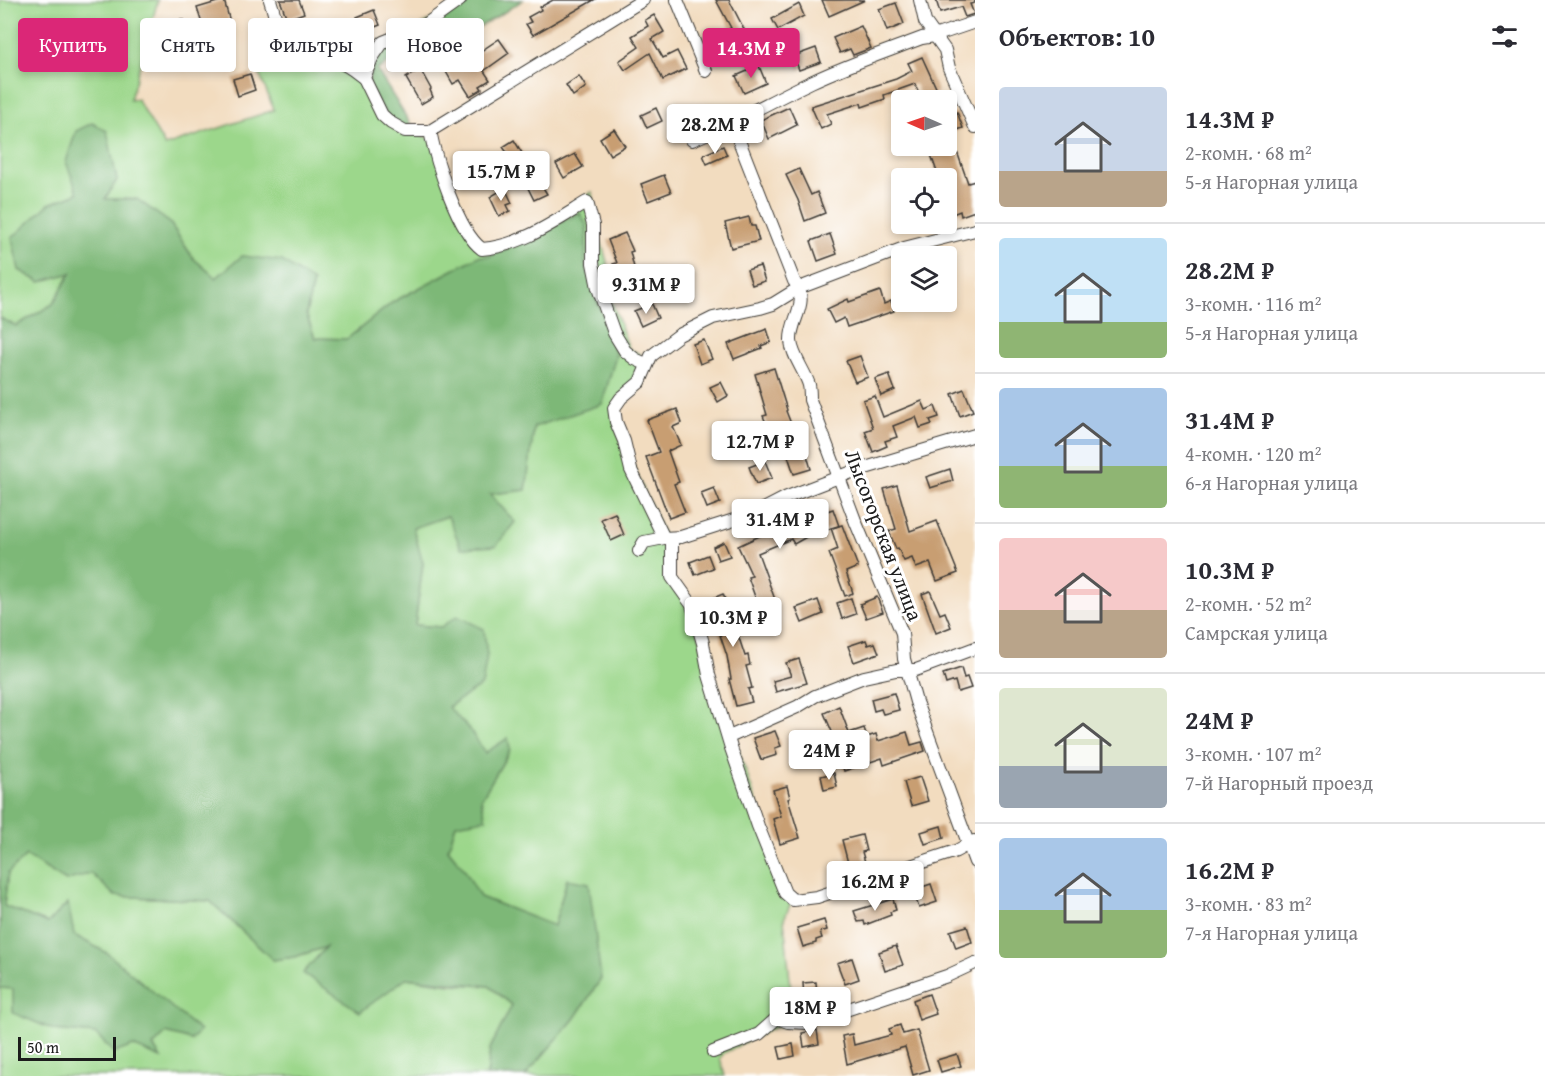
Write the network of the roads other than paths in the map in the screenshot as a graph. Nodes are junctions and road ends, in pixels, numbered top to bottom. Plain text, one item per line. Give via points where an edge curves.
1 (270, 0) edge
2 (460, 0) edge
3 (643, 0) edge
4 (677, 0) edge
5 (920, 0) edge
6 (975, 22) edge
7 (934, 36) junction
8 (706, 71) dead end
9 (364, 78) junction
10 (732, 123) junction
11 (975, 127) edge
12 (430, 131) junction
13 (692, 140) dead end
14 (975, 230) edge
15 (798, 288) junction
16 (646, 363) junction
17 (975, 435) edge
18 (839, 477) junction
19 (668, 538) junction
20 (639, 551) dead end
21 (975, 648) edge
22 (906, 670) junction
23 (729, 737) junction
24 (972, 842) edge
25 (975, 862) edge
26 (975, 963) edge
27 (713, 1052) dead end

1 - 9 street via 282,36 298,56 341,63
2 - 9 street via 425,25 383,42
3 - 12 street
4 - 8 street
5 - 7 street via 925,22
6 - 7 street
7 - 10 street via 815,80
7 - 11 street via 945,50
9 - 12 street via 382,115 391,123 405,131
10 - 13 street
10 - 15 street, Лысогорская улица
12 - 16 street via 459,219 473,243 482,249 498,248 528,237 586,202 593,225 598,288 614,333 625,351
14 - 15 street via 904,248
15 - 16 street via 773,304 694,326
15 - 18 street, Лысогорская улица via 801,302 791,340
16 - 19 street via 640,382 614,408 632,471
17 - 18 street
18 - 19 street via 756,513
18 - 22 street, Лысогорская улица via 902,633
19 - 20 street via 644,542
19 - 23 street via 672,577 692,604
21 - 22 street via 916,670
22 - 23 street via 864,676
22 - 24 street, Лысогорская улица
23 - 24 street via 758,826 785,893 793,900 828,894 956,851
24 - 25 street, Лысогорская улица
26 - 27 street via 807,1023 777,1018 759,1034

